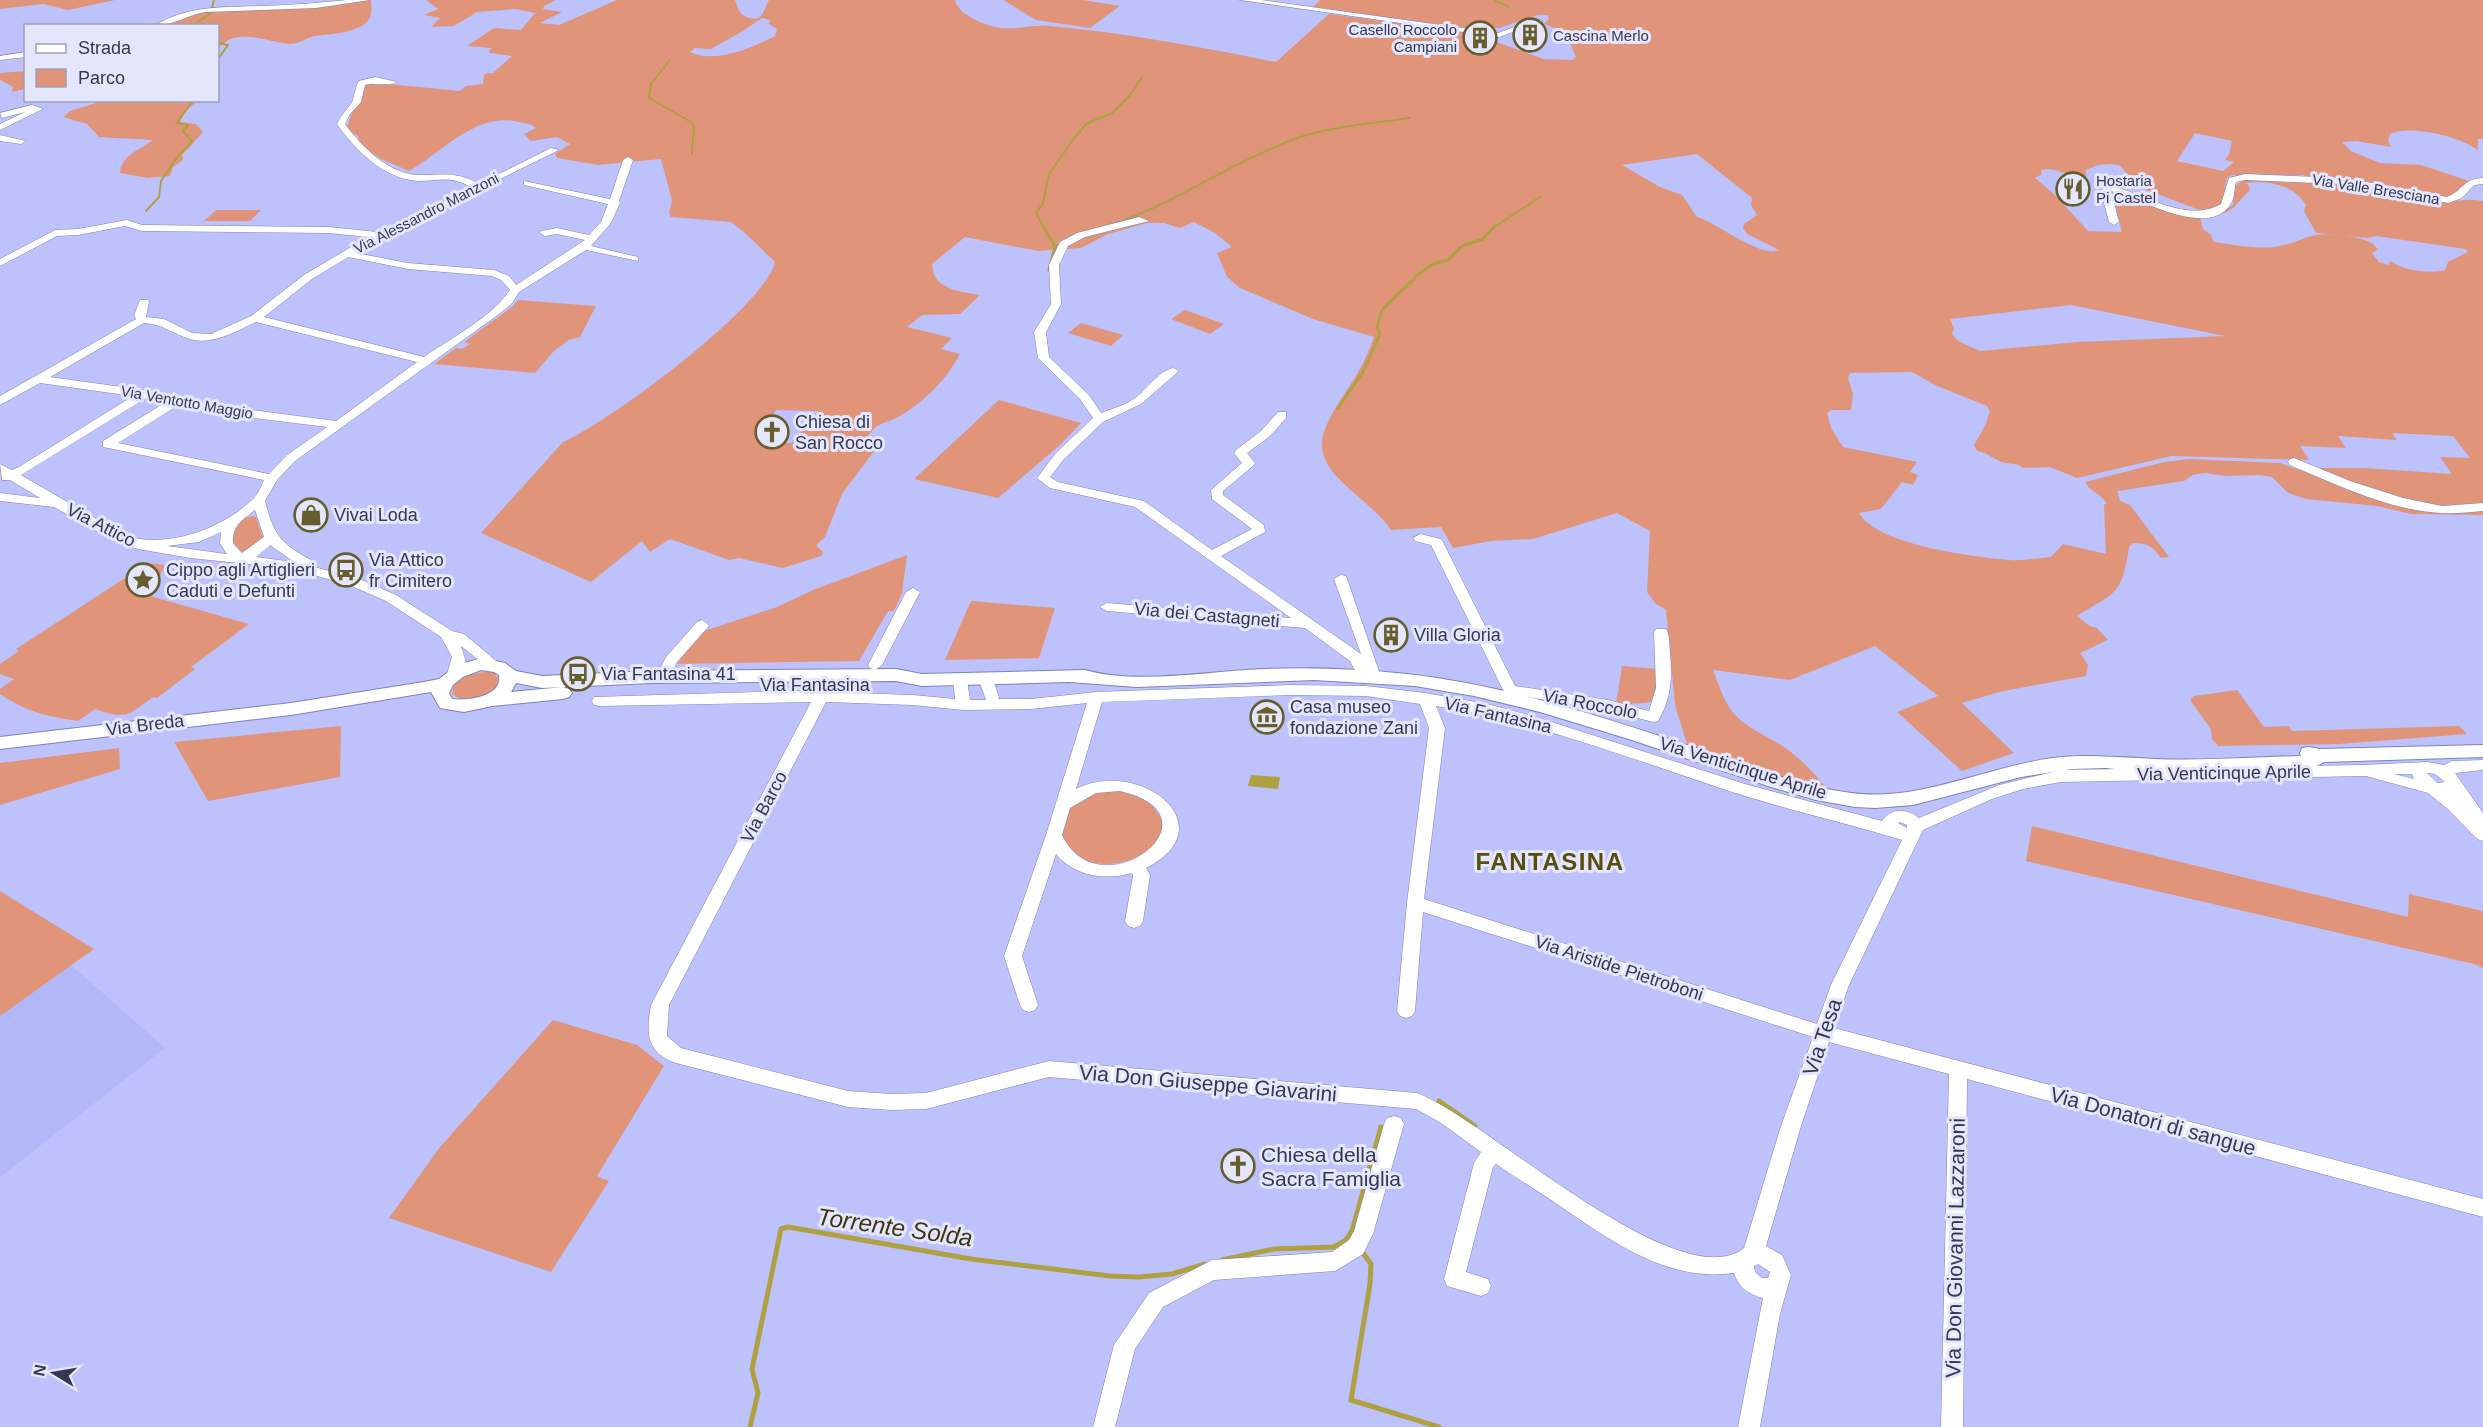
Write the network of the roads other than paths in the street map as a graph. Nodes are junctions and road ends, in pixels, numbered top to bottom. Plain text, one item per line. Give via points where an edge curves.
1 (366, 0) edge
2 (1244, 0) edge
3 (1539, 21) dead end
4 (163, 24) edge
5 (24, 54) edge
6 (0, 58) edge
7 (393, 82) dead end
8 (2, 116) dead end
9 (0, 127) edge
10 (0, 138) edge
11 (21, 141) dead end
12 (554, 150) dead end
13 (628, 160) dead end
14 (2483, 181) edge
15 (527, 183) dead end
16 (478, 188) junction
17 (615, 202) junction
18 (1141, 220) dead end
19 (2114, 222) dead end
20 (545, 233) dead end
21 (378, 235) junction
22 (592, 239) junction
23 (584, 247) junction
24 (348, 254) junction
25 (634, 260) dead end
26 (0, 263) edge
27 (515, 290) junction
28 (144, 302) dead end
29 (255, 318) junction
30 (142, 320) junction
31 (426, 361) junction
32 (1173, 371) dead end
33 (39, 379) junction
34 (144, 394) junction
35 (0, 401) edge
36 (175, 402) junction
37 (1282, 415) dead end
38 (1099, 419) junction
39 (335, 424) junction
40 (2294, 462) dead end
41 (4, 474) edge
42 (272, 478) junction
43 (31, 487) junction
44 (5, 497) edge
45 (259, 501) junction
46 (58, 504) junction
47 (2483, 507) edge
48 (230, 524) junction
49 (1420, 538) dead end
50 (270, 539) junction
51 (138, 545) junction
52 (1210, 556) junction
53 (241, 558) junction
54 (321, 571) junction
55 (1341, 579) dead end
56 (913, 592) dead end
57 (1107, 607) dead end
58 (1306, 624) junction
59 (702, 625) dead end
60 (1661, 632) dead end
61 (447, 634) junction
62 (874, 664) dead end
63 (494, 665) junction
64 (668, 667) dead end
65 (509, 675) junction
66 (1369, 676) junction
67 (449, 679) junction
68 (922, 680) junction
69 (960, 681) junction
70 (989, 688) junction
71 (1513, 694) junction
72 (821, 697) junction
73 (1096, 697) junction
74 (1425, 698) junction
75 (493, 700) junction
76 (599, 701) dead end
77 (1457, 703) junction
78 (447, 704) junction
79 (1031, 704) junction
80 (963, 705) junction
81 (291, 709) junction
82 (1437, 728) junction
83 (0, 743) edge
84 (2483, 751) edge
85 (2424, 763) junction
86 (2483, 765) edge
87 (2362, 771) junction
88 (2447, 776) junction
89 (2431, 786) junction
90 (1064, 804) junction
91 (2483, 825) edge
92 (1903, 826) junction
93 (1054, 835) junction
94 (2483, 835) edge
95 (1136, 867) junction
96 (1415, 903) junction
97 (1134, 921) dead end
98 (1029, 1005) dead end
99 (1406, 1011) dead end
100 (1823, 1033) junction
101 (661, 1046) joint
102 (1958, 1069) junction
103 (1394, 1124) dead end
104 (1494, 1151) junction
105 (2483, 1208) edge
106 (1756, 1258) junction
107 (1721, 1267) junction
108 (1761, 1285) junction
109 (1481, 1286) dead end
110 (1104, 1427) edge
111 (1749, 1427) edge
112 (1952, 1427) edge

1 - 4 street via 205,10
2 - 3 street via 1494,34 1505,34
5 - 6 street
7 - 16 street via 362,83 357,102 341,123 345,129 393,171 410,177 463,178
8 - 9 street via 39,109
10 - 11 street
12 - 16 street, Via Alessandro Manzoni
13 - 17 street
14 - 19 street, Via Valle Bresciana via 2472,181 2459,196 2448,200 2344,181 2245,177 2232,180 2224,206 2203,215 2186,214 2108,188
15 - 17 street
16 - 21 street, Via Alessandro Manzoni
17 - 22 street via 606,224
18 - 38 street via 1081,235 1064,244 1054,265 1055,306 1040,332 1044,358 1085,397
20 - 22 street via 557,231
21 - 24 street, Via Alessandro Manzoni
21 - 26 street via 329,230 142,228 128,223 55,233
22 - 23 street
23 - 25 street
23 - 27 street
24 - 27 street via 408,266 494,273 505,278
24 - 29 street, Via Alessandro Manzoni via 308,277
27 - 31 street via 495,312
28 - 30 street via 139,315
29 - 30 street, Via Alessandro Manzoni via 213,337 190,336 160,321
29 - 31 street
30 - 33 street
31 - 39 street
32 - 38 street, Via dei Castagneti via 1137,402
33 - 34 street, Via Ventotto Maggio
33 - 35 street
34 - 36 street, Via Ventotto Maggio
34 - 41 street via 23,470
36 - 39 street, Via Ventotto Maggio
36 - 42 street via 107,444
37 - 52 street via 1240,453 1249,463 1217,490 1217,496 1259,528 1258,532
38 - 52 street, Via dei Castagneti via 1042,478 1054,485 1139,504
39 - 42 street
40 - 47 street via 2394,500 2438,509
41 - 43 street, Via Attico
42 - 45 street
43 - 44 street
43 - 46 street, Via Attico
44 - 46 street
45 - 48 street
45 - 50 street
46 - 51 street, Via Attico
48 - 51 street via 194,539
48 - 53 street via 225,539 230,550
49 - 71 street, Via Fantasina via 1436,542
50 - 53 street
50 - 54 street
51 - 53 street, Via Attico
52 - 58 street, Via dei Castagneti
53 - 54 street, Via Attico
54 - 61 street, Via Attico via 391,598
55 - 66 street via 1370,660
56 - 62 street
57 - 58 street, Via dei Castagneti
58 - 66 street, Via dei Castagneti via 1356,658
59 - 64 street
60 - 71 street, Via Roccolo via 1664,693 1653,717 1608,705
61 - 63 street, Via Attico via 459,638
61 - 67 street via 460,655 460,664
63 - 65 street
63 - 67 street, Via Breda via 468,667
65 - 68 street, Via Fantasina via 542,682 885,675
65 - 75 street via 503,692
66 - 70 street, Via Fantasina via 1108,682 1075,678
66 - 71 street, Via Fantasina
67 - 78 street via 440,693
67 - 81 street, Via Breda via 410,692 329,700
68 - 69 street, Via Fantasina
68 - 75 street, Via Fantasina via 894,685 584,691
69 - 70 street, Via Fantasina
69 - 80 street
70 - 79 street, Via Fantasina via 1006,698
70 - 80 street, Via Fantasina
71 - 85 street, Via Venticinque Aprile via 1786,785 1856,800 1916,798 2036,767 2117,761 2140,765 2311,762 2320,756 2407,754
72 - 76 street
72 - 80 street
72 - 101 street, Via Barco via 660,1005 655,1032
73 - 74 street, Via Fantasina via 1290,690 1366,691
73 - 79 street, Via Fantasina
73 - 90 street
74 - 77 street, Via Fantasina
74 - 82 street
75 - 78 street, Via Breda via 459,708
77 - 82 street
77 - 92 street, Via Fantasina via 1536,722 1843,818
78 - 81 street, Via Breda via 424,700 325,710
79 - 80 street, Via Fantasina
81 - 83 street, Via Breda
82 - 96 street
84 - 85 street, Via Venticinque Aprile
85 - 87 street, Via Venticinque Aprile
85 - 88 street
85 - 89 street via 2419,775
86 - 88 street via 2452,766
87 - 89 street, Via Venticinque Aprile
87 - 92 street, Via Venticinque Aprile via 2061,776 2025,781
88 - 89 street, Via Venticinque Aprile via 2447,789
88 - 91 street
89 - 94 street
90 - 93 street
90 - 95 street via 1100,786 1141,789 1157,798 1168,811 1171,827 1166,843
92 - 100 street, Via Tesa via 1899,861 1840,985
93 - 95 street via 1060,850 1092,870
93 - 98 street via 1013,956
95 - 97 street via 1142,875
96 - 99 street
96 - 100 street, Via Aristide Pietroboni
100 - 102 street, Via Donatori di sangue
100 - 106 street, Via Tesa via 1785,1146
101 - 104 street, Via Don Giuseppe Giavarini via 676,1055 848,1099 926,1101 1049,1069 1417,1101
102 - 105 street, Via Donatori di sangue
102 - 112 street, Via Don Giovanni Lazzaroni
103 - 110 street via 1356,1247 1335,1261 1212,1270 1156,1300 1125,1345
104 - 107 street, Via Don Giuseppe Giavarini via 1608,1226 1662,1254 1686,1263
104 - 109 street via 1484,1162 1454,1279
106 - 107 street, Via Don Giuseppe Giavarini
106 - 108 street via 1743,1272
106 - 108 street via 1780,1272
107 - 108 street, Via Don Giuseppe Giavarini
108 - 111 street via 1769,1314

